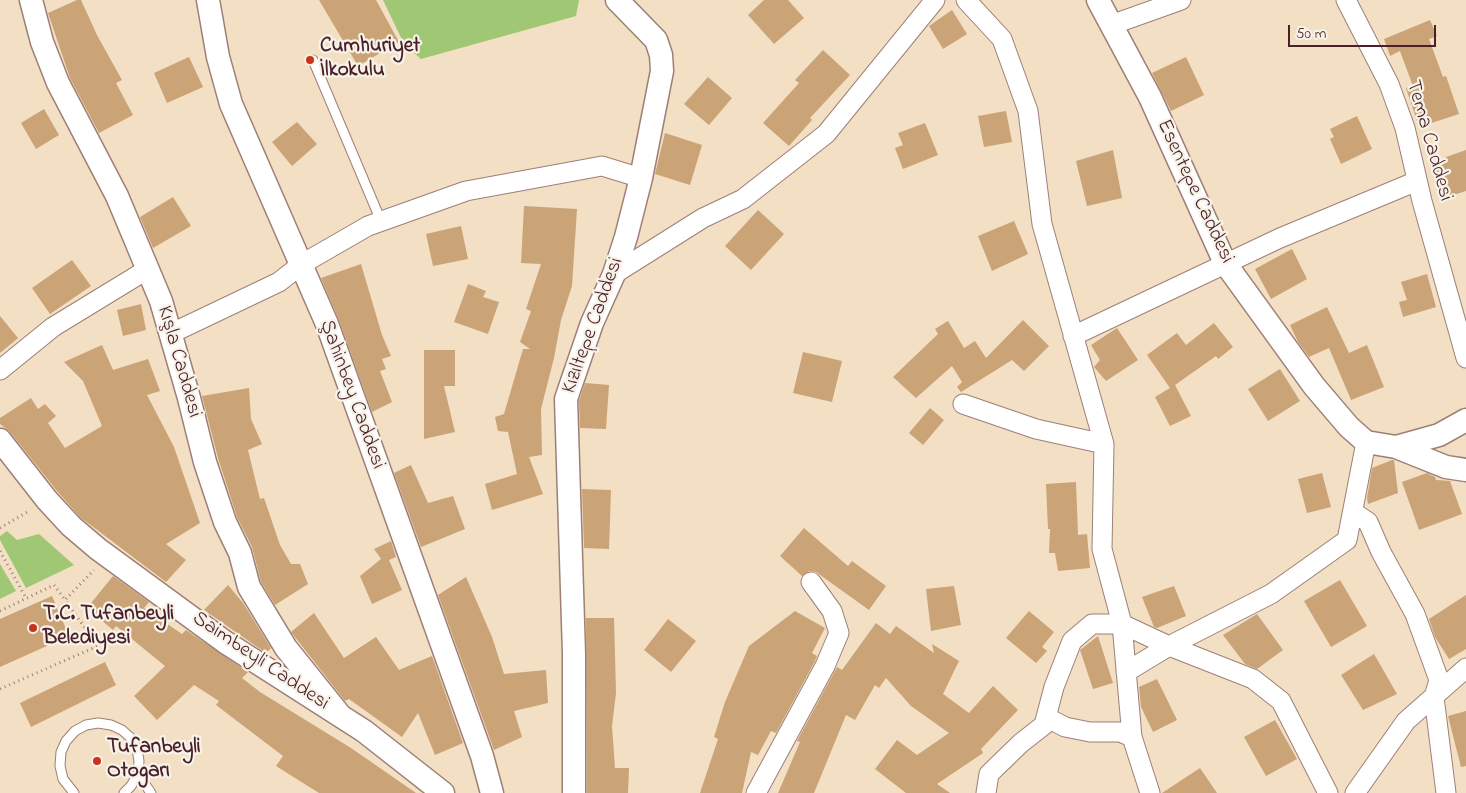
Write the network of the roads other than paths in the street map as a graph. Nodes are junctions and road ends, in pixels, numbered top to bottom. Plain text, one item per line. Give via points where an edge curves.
1 (31, 0) edge
2 (208, 0) edge
3 (617, 0) edge
4 (935, 0) edge
5 (966, 0) edge
6 (1098, 0) edge
7 (1181, 0) edge
8 (1346, 0) edge
9 (1111, 25) junction
10 (313, 60) dead end
11 (641, 178) junction
12 (1418, 181) junction
13 (381, 221) junction
14 (302, 264) junction
15 (1225, 264) junction
16 (148, 269) junction
17 (614, 274) junction
18 (172, 333) junction
19 (1074, 336) junction
20 (1466, 358) edge
21 (0, 370) edge
22 (963, 404) dead end
23 (1466, 420) edge
24 (1366, 442) junction
25 (1, 444) edge
26 (1104, 444) junction
27 (1396, 447) junction
28 (1466, 470) edge
29 (1353, 512) junction
30 (811, 582) dead end
31 (1122, 624) junction
32 (1169, 646) junction
33 (1466, 668) edge
34 (1126, 672) junction
35 (1434, 697) junction
36 (339, 714) junction
37 (1046, 717) junction
38 (1132, 737) junction
39 (138, 774) junction
40 (74, 793) edge
41 (124, 793) edge
42 (151, 793) edge
43 (443, 793) edge
44 (492, 793) edge
45 (574, 793) edge
46 (756, 793) edge
47 (986, 793) edge
48 (1150, 793) edge
49 (1328, 793) edge
50 (1355, 793) edge
51 (1446, 793) edge

1 - 16 street, Kışla Caddesi via 42,42 58,82 97,154
2 - 14 street, Şahinbey Caddesi via 218,58 231,104
3 - 11 street, Kızıltepe Caddesi via 656,40 661,55 662,71
4 - 17 street via 826,134 743,199 703,218
5 - 19 street via 1002,39 1028,111 1042,224
6 - 9 street, Esentepe Caddesi
7 - 9 street
8 - 12 street, Tema Caddesi via 1389,84 1405,128
9 - 15 street, Esentepe Caddesi via 1150,97
10 - 13 lane
11 - 13 street via 602,166 466,191
11 - 17 street, Kızıltepe Caddesi
12 - 15 street via 1320,220
12 - 20 street, Tema Caddesi
13 - 14 street
14 - 18 street via 278,282
14 - 44 street, Şahinbey Caddesi via 343,367 482,756
15 - 19 street
15 - 24 street, Esentepe Caddesi via 1332,408
16 - 18 street, Kışla Caddesi
16 - 21 street via 53,327
17 - 45 street, Kızıltepe Caddesi via 592,323 566,399 574,654
18 - 36 street, Kışla Caddesi via 205,462 225,522 240,553 249,587 286,648
19 - 26 street
22 - 26 street via 1036,429
23 - 27 street via 1439,435
24 - 27 street
24 - 29 street
25 - 36 street, Saimbeyli Caddesi via 71,526 108,556 226,642
26 - 31 street via 1102,549
27 - 28 street via 1446,467
29 - 32 street via 1348,540 1271,594
29 - 35 street via 1368,522 1415,614 1439,680
30 - 46 street via 832,611 839,633 825,666
31 - 32 street
31 - 34 street
31 - 37 street via 1092,624 1072,641
32 - 34 street
32 - 49 street via 1253,679 1281,701
33 - 35 street
34 - 38 street
35 - 50 street via 1406,721
35 - 51 street
36 - 43 street, Saimbeyli Caddesi
37 - 38 street via 1065,727 1090,732 1120,732
37 - 47 street via 1044,724 989,774
38 - 48 street
39 - 40 lane via 137,749 131,738 111,724 86,725 66,740 61,752 63,779
39 - 41 lane
39 - 42 lane

